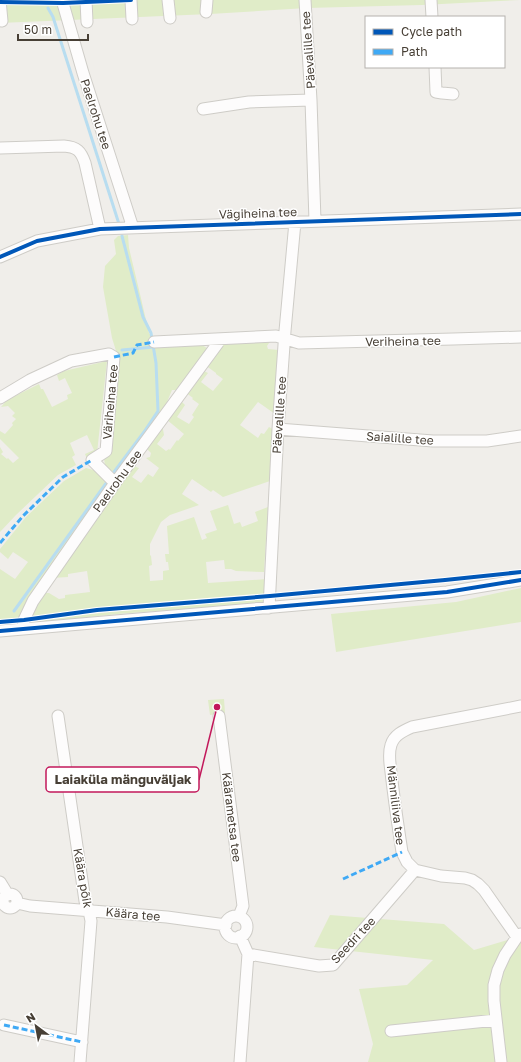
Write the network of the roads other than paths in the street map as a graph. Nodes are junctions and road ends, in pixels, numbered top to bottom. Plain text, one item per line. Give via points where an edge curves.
1 (0, 0) edge
2 (62, 0) edge
3 (86, 0) edge
4 (131, 0) edge
5 (168, 0) edge
6 (207, 0) edge
7 (305, 0) edge
8 (431, 0) edge
9 (206, 12) dead end
10 (432, 16) edge
11 (170, 18) dead end
12 (132, 19) dead end
13 (2, 21) dead end
14 (87, 22) dead end
15 (435, 68) edge
16 (453, 94) dead end
17 (311, 100) junction
18 (203, 109) dead end
19 (0, 148) edge
20 (521, 214) edge
21 (315, 221) junction
22 (295, 222) junction
23 (133, 228) junction
24 (100, 229) junction
25 (0, 257) edge
26 (521, 337) edge
27 (221, 339) junction
28 (285, 339) junction
29 (154, 342) dead end
30 (0, 398) edge
31 (278, 429) junction
32 (521, 436) edge
33 (115, 483) junction
34 (521, 580) edge
35 (269, 608) junction
36 (23, 629) junction
37 (1, 634) edge
38 (521, 706) edge
39 (58, 716) dead end
40 (219, 716) dead end
41 (415, 870) junction
42 (0, 882) edge
43 (4, 902) edge
44 (89, 911) junction
45 (239, 916) junction
46 (226, 925) junction
47 (519, 935) edge
48 (240, 936) junction
49 (248, 954) junction
50 (496, 1020) junction
51 (4, 1025) dead end
52 (391, 1032) dead end
53 (82, 1042) junction
54 (80, 1062) edge
55 (240, 1062) edge
56 (501, 1062) edge

1 - 13 street
2 - 23 street, Paelrohu tee
3 - 14 street
4 - 12 street
5 - 11 street
6 - 9 street
7 - 17 street, Päevalille tee
8 - 10 street
15 - 16 street via 436,92
17 - 18 street, Päevalille tee via 249,102
17 - 21 street, Päevalille tee
19 - 24 street via 64,146 78,150 83,157
20 - 21 street, Vägiheina tee
21 - 22 street, Vägiheina tee
22 - 23 street, Vägiheina tee
22 - 28 street, Päevalille tee
23 - 24 street, Vägiheina tee
24 - 25 street, Vägiheina tee via 37,241
26 - 28 street, Veriheina tee via 299,343
27 - 28 street via 276,336
27 - 29 street
27 - 33 street, Paelrohu tee
28 - 31 street, Päevalille tee
30 - 33 street, Väriheina tee via 30,380 71,361 109,354 114,356 106,451 92,460
31 - 32 street, Saialille tee via 434,441 487,441
31 - 35 street, Päevalille tee
33 - 36 street, Paelrohu tee via 33,601 24,620
34 - 35 street via 447,592
35 - 36 street
36 - 37 street
38 - 41 street, Männiliiva tee via 412,728 395,737 389,753 402,852
39 - 44 street, Käära põik via 85,901
40 - 45 street, Käärametsa tee via 243,906
41 - 47 street via 472,880 484,890
41 - 49 street, Seedri tee via 333,965 319,966
42 - 43 street
43 - 44 street, Käära tee via 6,908 15,907 17,903
44 - 46 street, Käära tee via 119,912
44 - 53 street, Käära põik via 91,922
45 - 46 street via 229,918
45 - 48 street via 245,921 247,928
46 - 48 street via 226,931 231,936
47 - 50 street via 510,945 498,970 494,985
48 - 49 street
49 - 55 street
50 - 52 street
50 - 56 street
51 - 53 street
53 - 54 street, Käära põik

